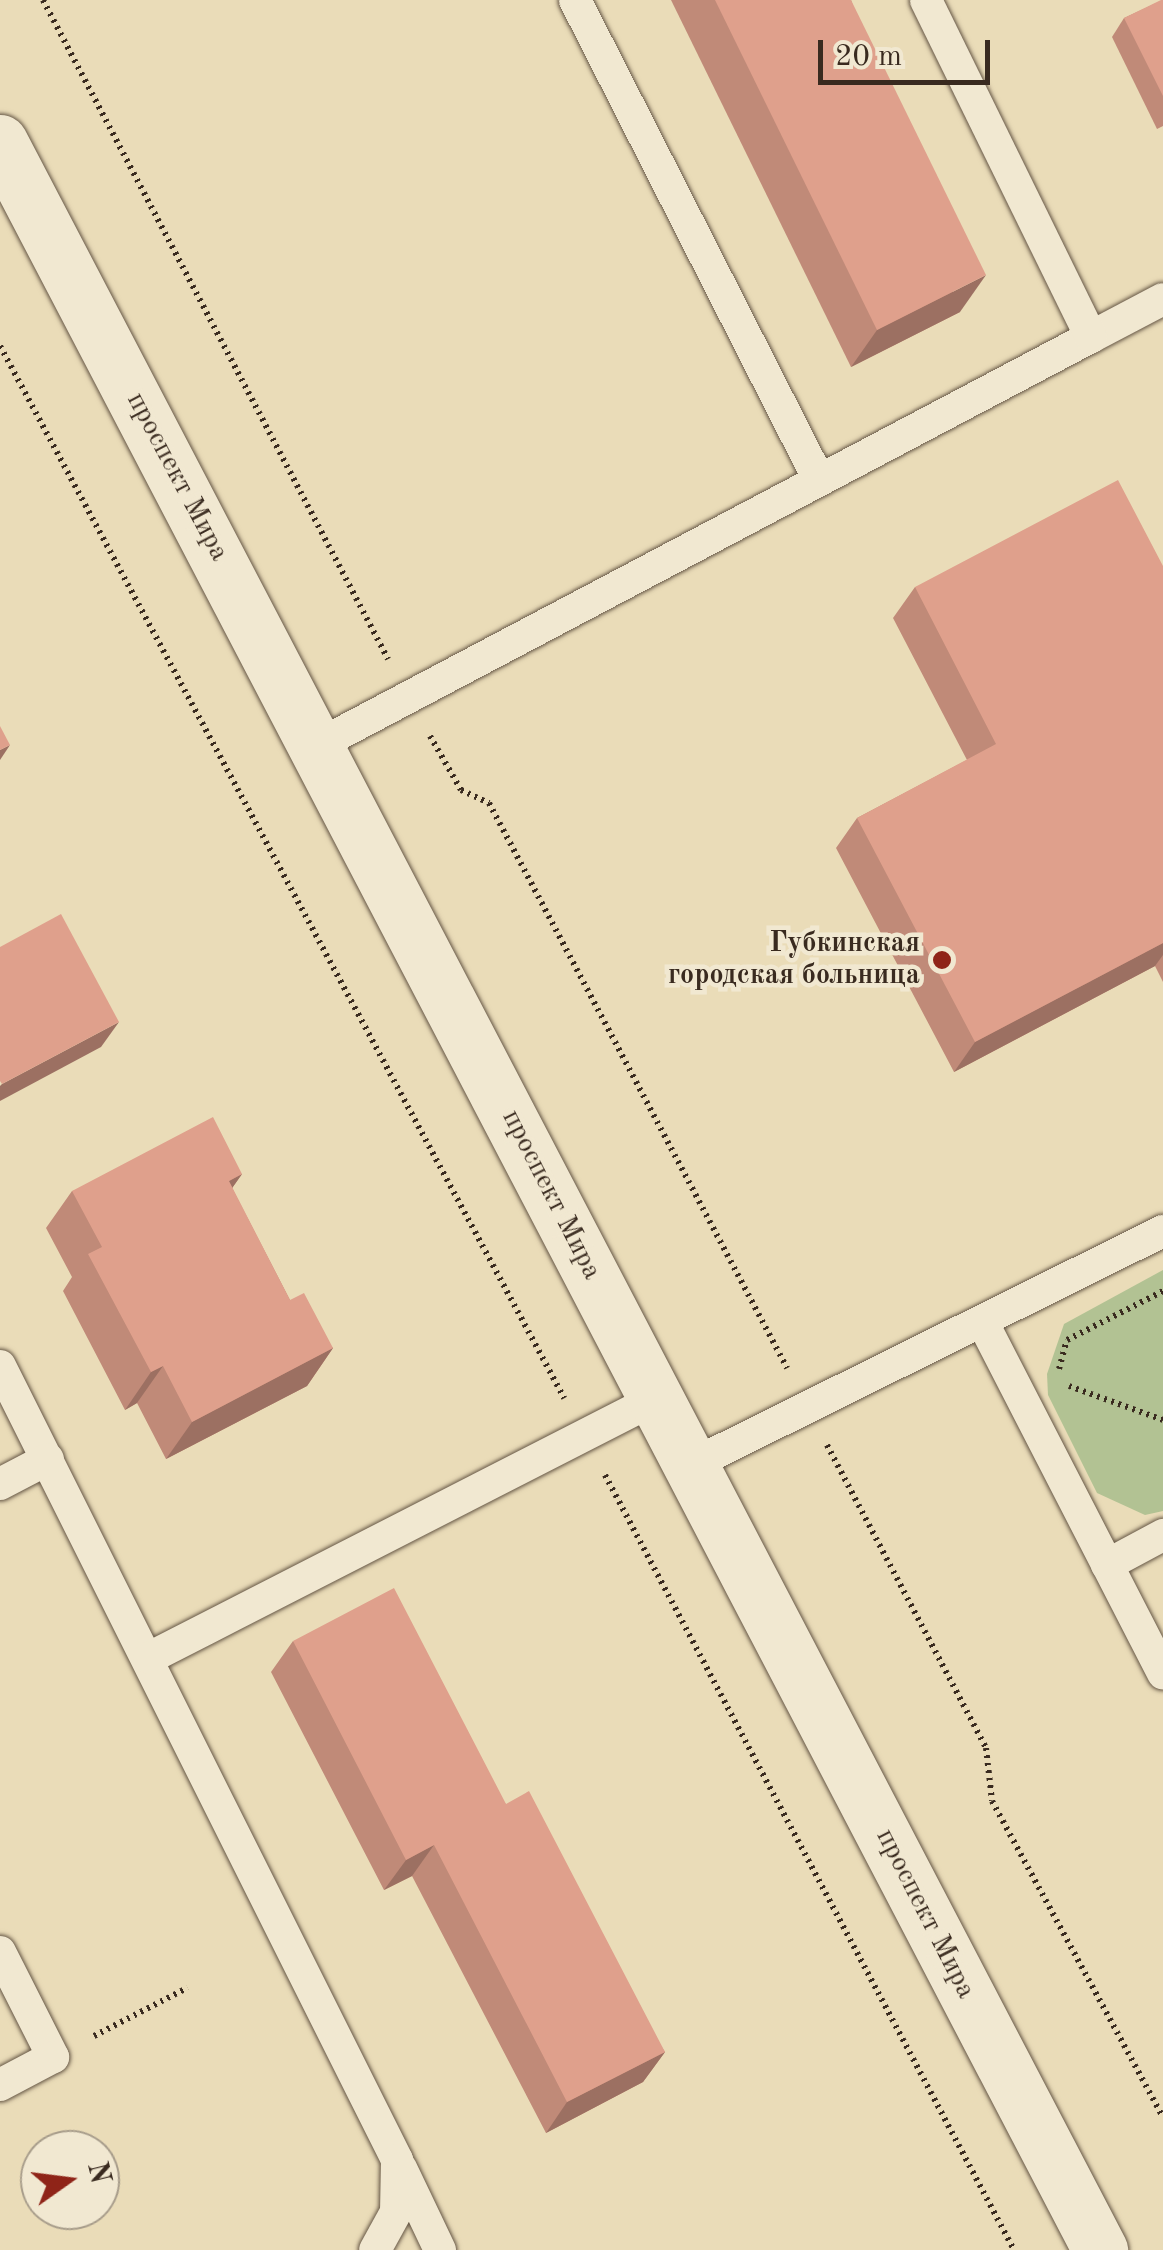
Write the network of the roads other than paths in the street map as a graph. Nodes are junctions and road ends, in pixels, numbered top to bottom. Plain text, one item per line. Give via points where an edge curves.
1 (574, 0) edge
2 (926, 0) edge
3 (0, 142) edge
4 (1163, 300) edge
5 (1091, 337) junction
6 (818, 478) junction
7 (318, 745) junction
8 (1163, 1231) edge
9 (982, 1323) junction
10 (0, 1366) edge
11 (657, 1398) junction
12 (48, 1460) junction
13 (691, 1465) junction
14 (0, 1484) edge
15 (1163, 1535) edge
16 (1108, 1565) junction
17 (149, 1658) junction
18 (1163, 1673) edge
19 (0, 1952) edge
20 (0, 2085) edge
21 (397, 2160) junction
22 (375, 2250) edge
23 (440, 2250) edge
24 (1100, 2250) edge

1 - 6 lane
2 - 5 lane
3 - 7 main road, проспект Мира
4 - 5 lane
5 - 6 lane
6 - 7 lane
7 - 11 main road, проспект Мира
8 - 9 lane
9 - 13 lane
9 - 16 lane
10 - 12 lane
11 - 13 main road, проспект Мира
11 - 17 lane
12 - 14 lane
12 - 17 lane
13 - 24 main road, проспект Мира
15 - 16 lane
16 - 18 lane
17 - 21 lane
19 - 20 lane via 53,2058
21 - 22 lane via 396,2212
21 - 23 lane

